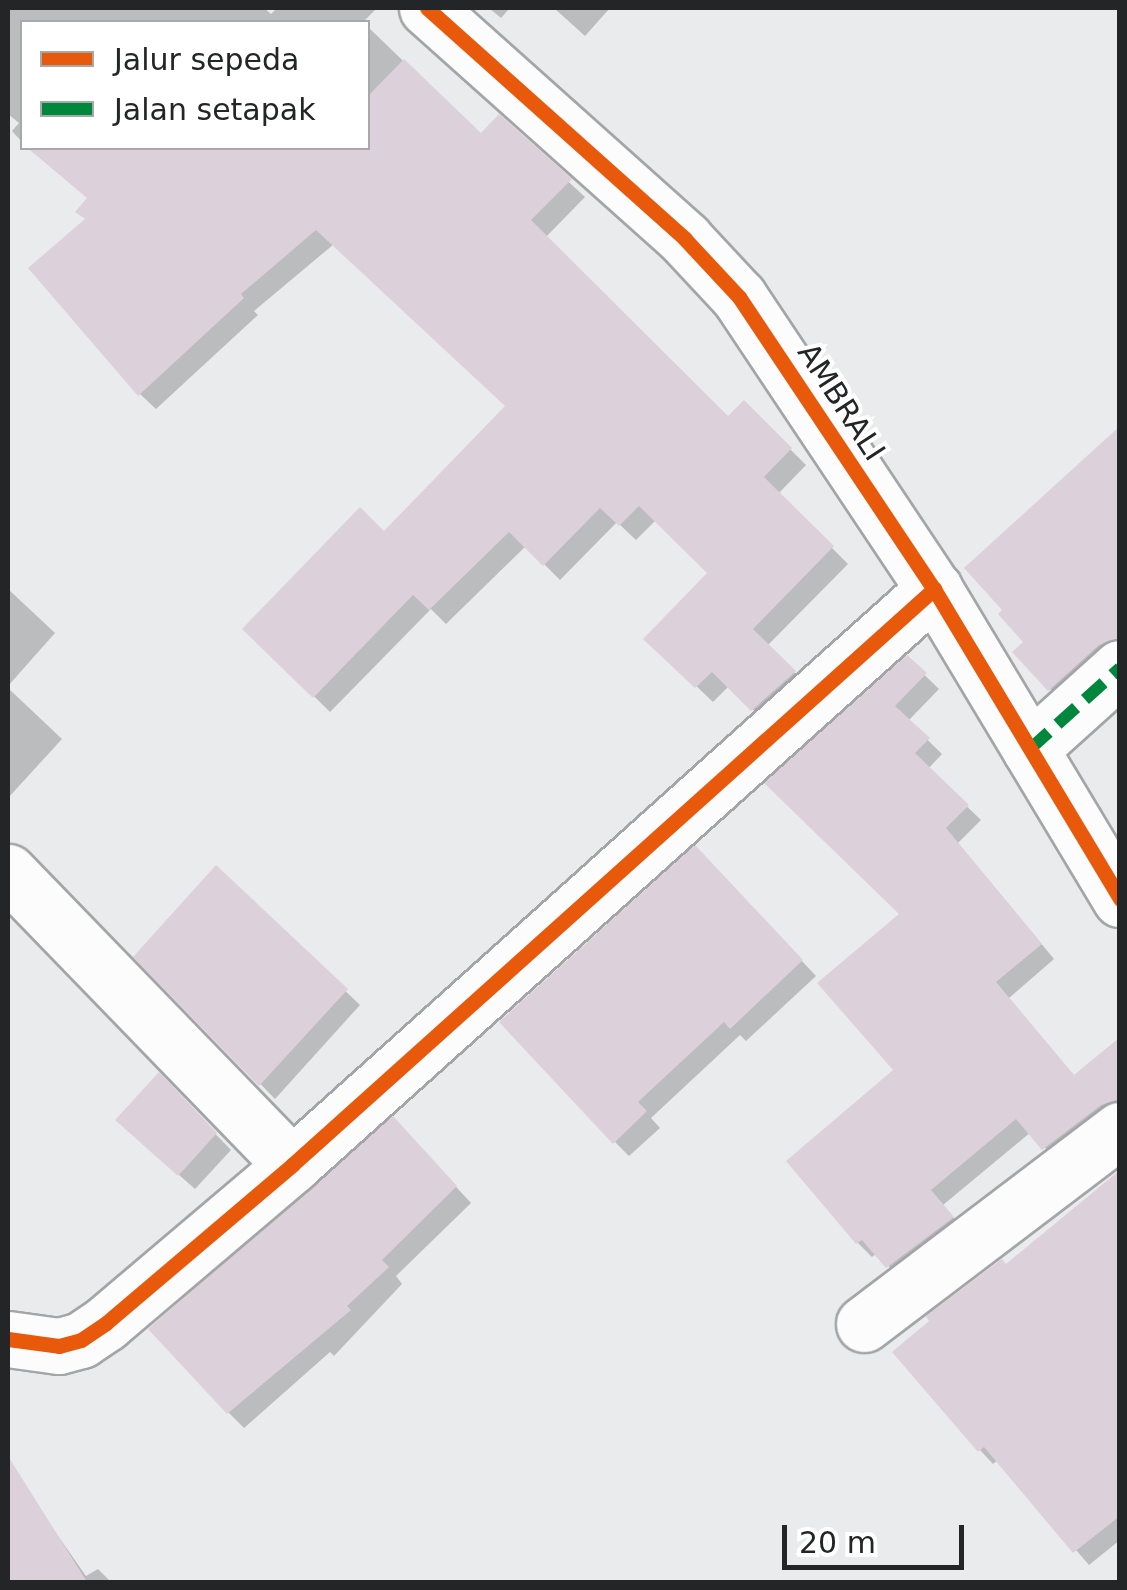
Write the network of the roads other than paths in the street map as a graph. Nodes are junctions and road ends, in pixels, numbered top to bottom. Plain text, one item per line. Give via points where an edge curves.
1 (427, 8) edge
2 (934, 589) junction
3 (1120, 668) edge
4 (1030, 749) junction
5 (8, 872) edge
6 (1120, 899) edge
7 (1120, 1130) edge
8 (292, 1166) junction
9 (864, 1324) dead end
10 (8, 1340) edge

1 - 2 street, AMBRALI via 685,239 739,298
2 - 4 street, AMBRALI
2 - 8 street
3 - 4 street
4 - 6 street, AMBRALI
5 - 8 street
7 - 9 street
8 - 10 street via 81,1340 59,1346

